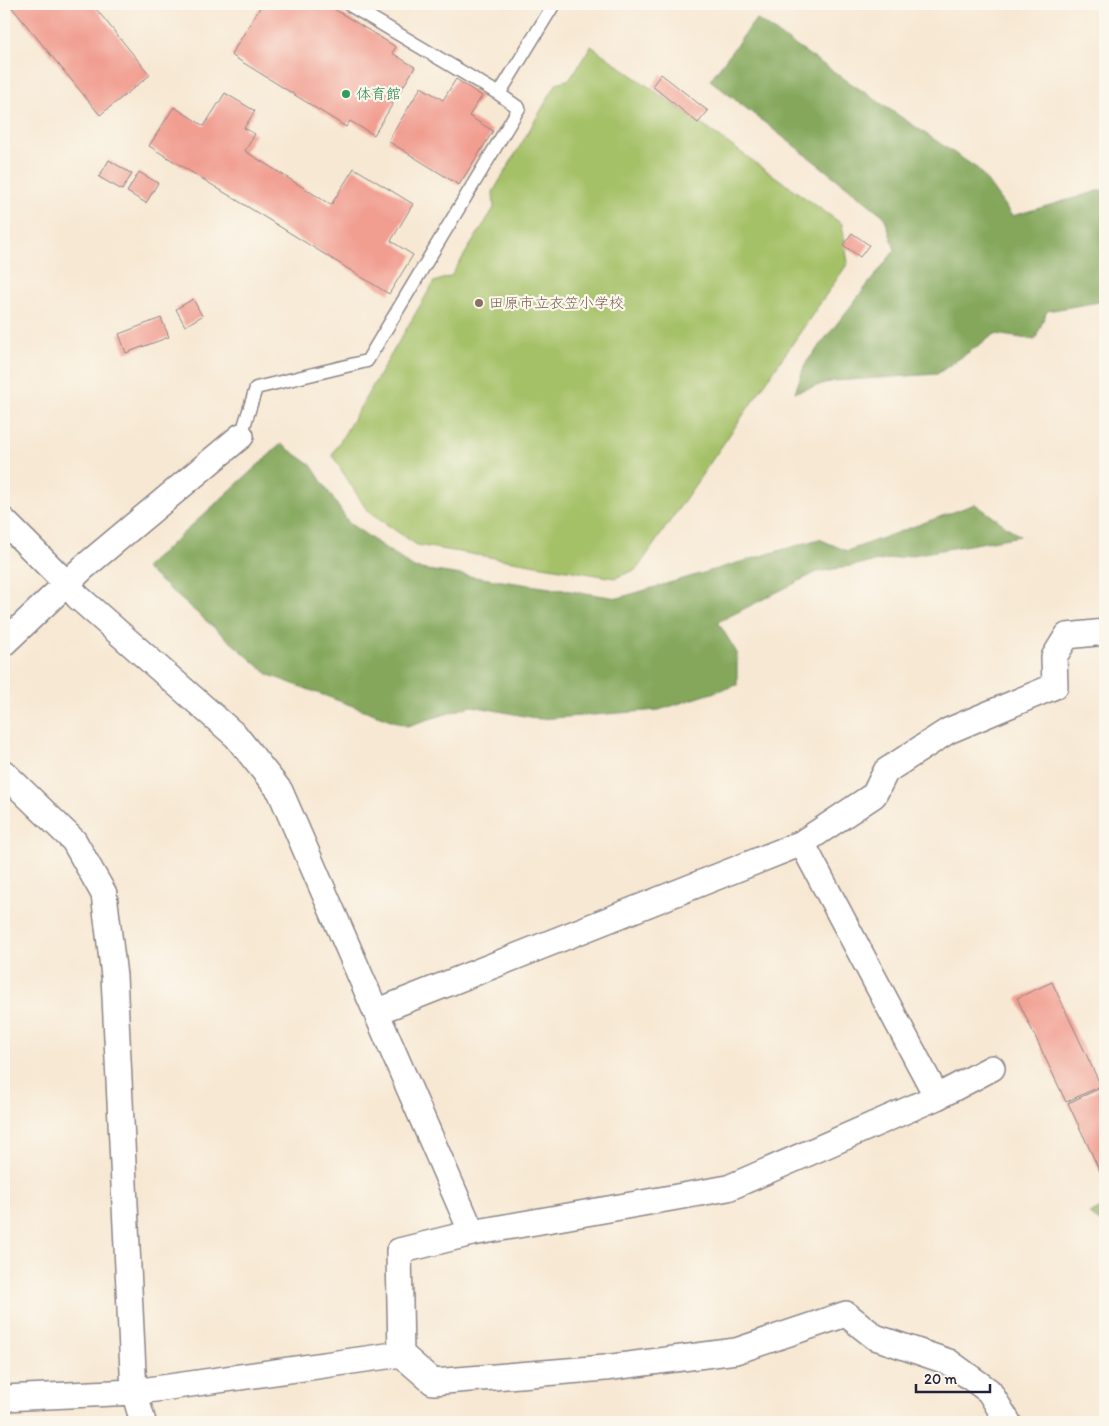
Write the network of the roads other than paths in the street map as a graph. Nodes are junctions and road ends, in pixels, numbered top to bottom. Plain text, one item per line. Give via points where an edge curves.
1 (348, 4) edge
2 (554, 4) edge
3 (499, 94) junction
4 (241, 436) joint
5 (4, 521) edge
6 (67, 584) junction
7 (1105, 632) edge
8 (4, 643) edge
9 (4, 772) edge
10 (802, 843) junction
11 (376, 1012) junction
12 (992, 1068) dead end
13 (937, 1097) junction
14 (472, 1233) junction
15 (400, 1354) junction
16 (134, 1392) junction
17 (4, 1398) edge
18 (143, 1422) edge
19 (1008, 1422) edge

1 - 3 lane
2 - 3 lane
3 - 4 lane via 519,108 367,361 256,388
4 - 6 street
5 - 6 street
6 - 8 street
6 - 11 street via 236,736 280,791
7 - 10 street via 1067,636 1054,657 1055,686 948,731 886,771 874,795
9 - 16 street via 74,841 104,894 114,976
10 - 11 street
10 - 13 street
11 - 14 street
12 - 13 street
13 - 14 street via 728,1188
14 - 15 street via 399,1250
15 - 16 street
15 - 19 street via 433,1382 605,1368 736,1351 846,1314 874,1337 949,1362 989,1391
16 - 17 street
16 - 18 street

